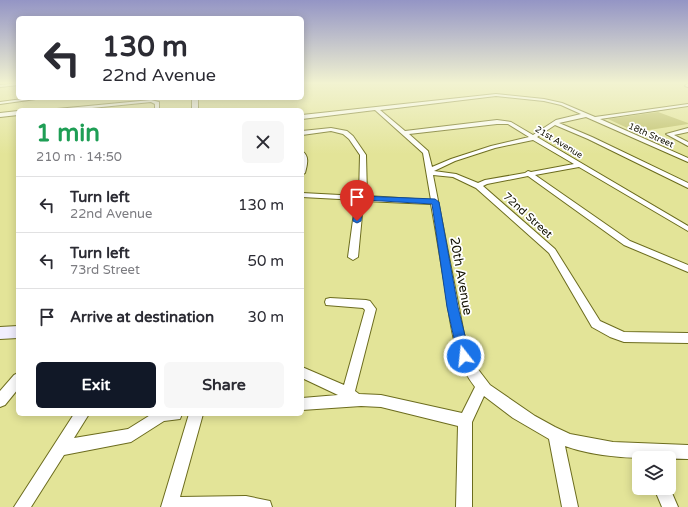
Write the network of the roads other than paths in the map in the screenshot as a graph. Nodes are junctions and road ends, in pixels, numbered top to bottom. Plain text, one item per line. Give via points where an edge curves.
1 (93, 107) edge
2 (398, 107) edge
3 (566, 107) edge
4 (676, 107) edge
5 (79, 108) edge
6 (376, 109) junction
7 (16, 113) edge
8 (7, 114) junction
9 (0, 115) edge
10 (586, 115) junction
11 (304, 117) edge
12 (595, 118) junction
13 (0, 121) edge
14 (555, 123) junction
15 (688, 130) edge
16 (304, 133) edge
17 (406, 133) junction
18 (532, 136) junction
19 (688, 144) edge
20 (688, 160) edge
21 (580, 165) junction
22 (430, 172) junction
23 (528, 173) junction
24 (479, 186) junction
25 (688, 186) edge
26 (304, 195) edge
27 (363, 198) junction
28 (435, 202) junction
29 (688, 229) edge
30 (353, 257) dead end
31 (688, 269) edge
32 (330, 302) dead end
33 (16, 332) edge
34 (0, 333) edge
35 (688, 338) edge
36 (304, 373) edge
37 (16, 381) edge
38 (482, 387) junction
39 (348, 394) junction
40 (361, 400) junction
41 (0, 401) edge
42 (304, 404) edge
43 (81, 416) edge
44 (164, 416) edge
45 (195, 416) edge
46 (465, 421) junction
47 (555, 435) junction
48 (60, 448) junction
49 (632, 452) edge
50 (688, 452) edge
51 (676, 453) edge
52 (665, 495) edge
53 (169, 506) edge
54 (22, 507) edge
55 (264, 507) edge
56 (464, 507) edge
57 (570, 507) edge
58 (670, 507) edge

1 - 5 street
2 - 6 street, 18th Street
3 - 10 street, 18th Street
4 - 12 street
6 - 11 street, 18th Street
6 - 17 street, 20th Avenue
7 - 8 street
8 - 9 street
8 - 13 street
10 - 12 street, 18th Street
10 - 14 street
12 - 20 street, 18th Street
14 - 18 street
14 - 25 street
15 - 19 street via 669,134
16 - 27 street via 336,129 346,132 363,155
17 - 18 street, 21st Avenue via 502,122
17 - 22 street, 20th Avenue via 426,152
18 - 21 street, 21st Avenue
18 - 22 street via 530,139 493,147 447,162
21 - 23 street, 72nd Street
21 - 29 street, 21st Avenue
22 - 24 street via 454,175
22 - 28 street, 20th Avenue
23 - 24 street, 72nd Street via 485,182
23 - 31 street via 627,243
24 - 35 street, 72nd Street via 552,251 596,324 624,337
26 - 27 street
27 - 28 street
27 - 30 street via 359,205
28 - 38 street, 20th Avenue via 458,334 473,376
32 - 39 street via 366,304 371,309
33 - 34 street
36 - 39 street
37 - 41 street
38 - 46 street
38 - 47 street, 20th Avenue
39 - 40 street
40 - 42 street
40 - 46 street via 400,404
43 - 48 street
44 - 48 street via 131,435
45 - 53 street
46 - 56 street
47 - 49 street, 20th Avenue via 588,446
47 - 57 street
48 - 54 street
50 - 51 street, 20th Avenue
52 - 58 street
53 - 55 street via 246,504

